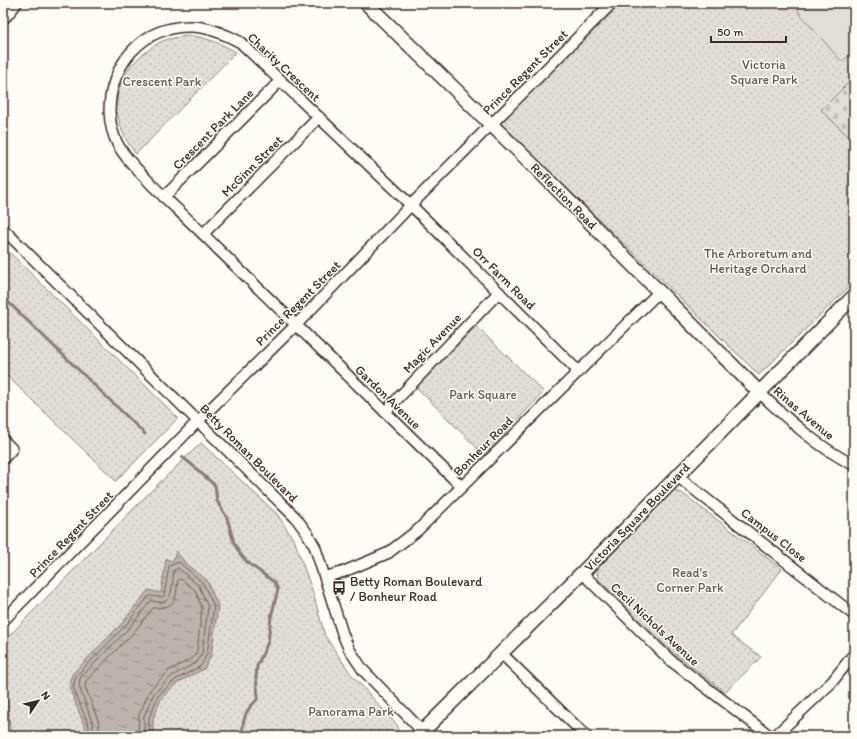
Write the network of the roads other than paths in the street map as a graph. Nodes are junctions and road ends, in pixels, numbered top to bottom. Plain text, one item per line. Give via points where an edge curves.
1 (15, 3) edge
2 (366, 3) edge
3 (606, 5) edge
4 (3, 17) edge
5 (281, 80) junction
6 (319, 117) junction
7 (492, 125) junction
8 (164, 197) junction
9 (411, 205) junction
10 (3, 228) edge
11 (203, 234) junction
12 (499, 292) junction
13 (659, 292) junction
14 (854, 296) edge
15 (297, 324) junction
16 (578, 371) junction
17 (759, 392) junction
18 (385, 412) junction
19 (198, 421) junction
20 (3, 440) edge
21 (3, 459) edge
22 (854, 465) edge
23 (677, 476) junction
24 (461, 486) junction
25 (582, 573) junction
26 (325, 577) junction
27 (854, 615) edge
28 (3, 621) edge
29 (501, 653) junction
30 (854, 654) edge
31 (423, 734) edge
32 (586, 736) edge
33 (770, 736) edge
34 (775, 736) edge

1 - 4 street
2 - 7 street, Reflection Road
3 - 7 street, Prince Regent Street
5 - 6 street, Charity Crescent
5 - 8 street, Crescent Park Lane
5 - 8 street, Charity Crescent via 240,42 222,32 193,26 168,29 148,37 131,51 111,88 109,116 117,144 128,161
6 - 9 street, Charity Crescent
6 - 11 street, McGinn Street
7 - 9 street, Prince Regent Street
7 - 13 street, Reflection Road
8 - 11 street, Charity Crescent
9 - 12 street, Orr Farm Road
9 - 15 street, Prince Regent Street
10 - 19 street, Betty Roman Boulevard
11 - 15 street, Charity Crescent
12 - 16 street, Orr Farm Road
12 - 18 street, Magic Avenue
13 - 16 street, Bonheur Road
13 - 17 street, Reflection Road
14 - 17 street, Victoria Square Boulevard
15 - 18 street, Gardon Avenue
15 - 19 street, Prince Regent Street
16 - 24 street, Bonheur Road
17 - 22 street, Rinas Avenue via 830,452
17 - 23 street, Victoria Square Boulevard
18 - 24 street, Gardon Avenue
19 - 26 street, Betty Roman Boulevard via 296,518 316,547
19 - 28 street, Prince Regent Street
20 - 21 street via 12,449
23 - 25 street, Victoria Square Boulevard
23 - 27 street, Campus Close
24 - 26 street, Bonheur Road via 418,530 388,553
25 - 29 street, Victoria Square Boulevard
25 - 33 street, Cecil Nichols Avenue via 670,660
26 - 31 street, Betty Roman Boulevard via 343,635 356,661
29 - 31 street, Victoria Square Boulevard
29 - 32 street
30 - 34 street via 832,682

